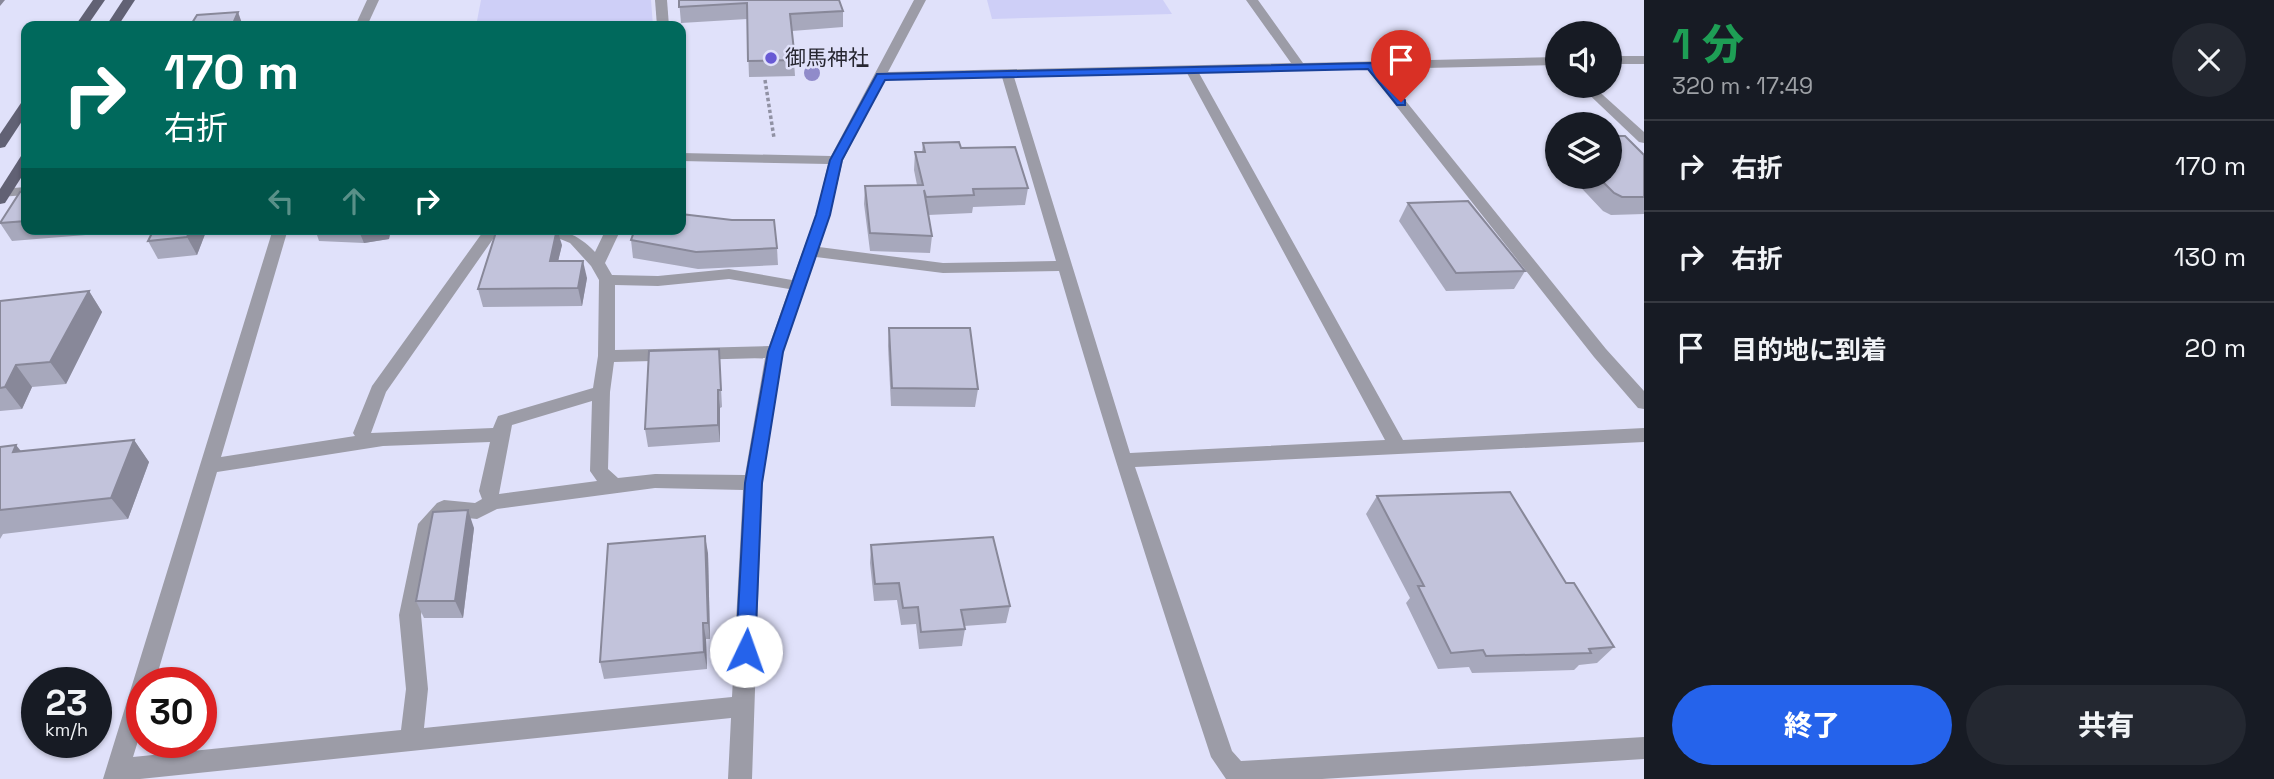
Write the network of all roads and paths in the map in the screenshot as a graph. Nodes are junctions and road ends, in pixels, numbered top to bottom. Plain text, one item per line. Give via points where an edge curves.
1 (99, 0) edge
2 (129, 0) edge
3 (373, 0) edge
4 (660, 0) edge
5 (920, 0) edge
6 (1252, 0) edge
7 (84, 21) edge
8 (115, 21) edge
9 (363, 21) edge
10 (662, 21) edge
11 (1622, 60) edge
12 (1644, 60) edge
13 (1545, 61) edge
14 (1299, 66) junction
15 (1371, 66) junction
16 (1191, 69) junction
17 (1007, 73) junction
18 (881, 76) junction
19 (765, 80) edge
20 (1599, 98) edge
21 (21, 113) edge
22 (1644, 139) edge
23 (0, 144) edge
24 (686, 157) edge
25 (776, 157) junction
26 (836, 160) junction
27 (21, 166) edge
28 (21, 192) edge
29 (2, 195) edge
30 (279, 235) edge
31 (489, 235) edge
32 (560, 235) edge
33 (611, 235) edge
34 (810, 251) junction
35 (597, 262) junction
36 (1066, 266) junction
37 (607, 280) junction
38 (799, 286) junction
39 (775, 352) junction
40 (607, 356) junction
41 (601, 392) junction
42 (1644, 403) edge
43 (501, 435) junction
44 (1644, 435) edge
45 (366, 441) junction
46 (1398, 447) junction
47 (1124, 460) junction
48 (209, 466) junction
49 (754, 483) junction
50 (614, 486) junction
51 (494, 502) junction
52 (149, 667) edge
53 (743, 706) junction
54 (411, 740) junction
55 (126, 742) edge
56 (1644, 748) edge
57 (116, 774) edge
58 (1238, 776) edge
59 (740, 779) edge

1 - 7 main road
2 - 8 main road
3 - 9 street
4 - 10 street
5 - 18 street
6 - 14 street
11 - 12 street
13 - 15 street
14 - 15 street
14 - 16 street
15 - 42 street
16 - 17 street
16 - 46 street
17 - 18 street
17 - 36 street
18 - 26 street
19 - 25 path
20 - 22 street
21 - 23 main road
24 - 25 street
25 - 26 street
26 - 34 street
27 - 29 main road
28 - 29 street
30 - 48 street
31 - 45 street via 378,390 362,433
32 - 35 street via 575,240
33 - 35 street
34 - 36 street via 943,268
34 - 38 street
35 - 37 street
36 - 47 street
37 - 38 street via 658,281 729,274
37 - 40 street
38 - 39 street
39 - 40 street
39 - 49 street
40 - 41 street
41 - 43 street via 504,421
41 - 50 street via 599,471
43 - 45 street
43 - 51 street via 489,491
44 - 46 street
45 - 48 street
46 - 47 street
47 - 58 street via 1223,757
48 - 52 street
49 - 50 street via 655,481
49 - 53 street
50 - 51 street
51 - 54 street via 477,511 444,508 428,524 410,615 417,689
53 - 54 street
53 - 59 street
54 - 57 street
55 - 57 street
56 - 58 street

